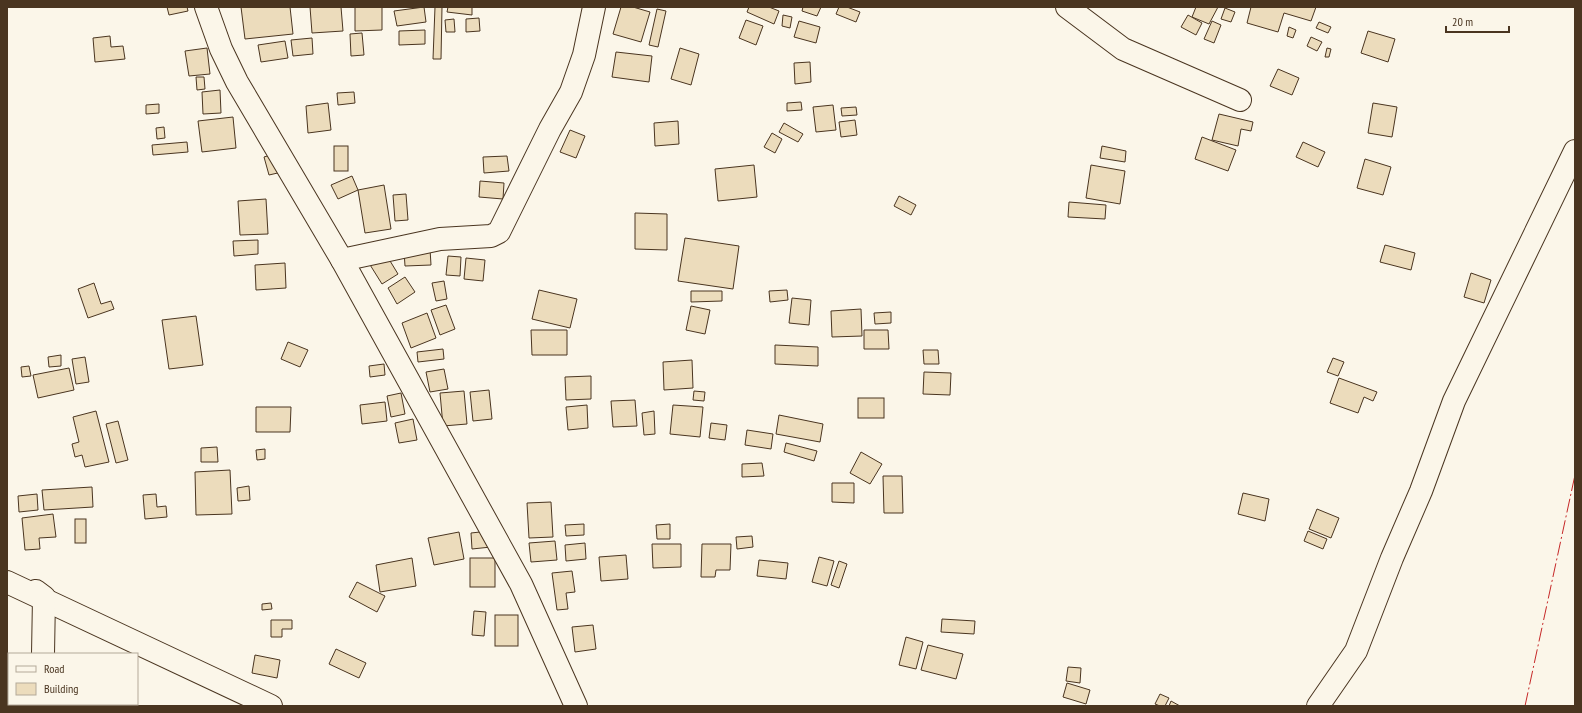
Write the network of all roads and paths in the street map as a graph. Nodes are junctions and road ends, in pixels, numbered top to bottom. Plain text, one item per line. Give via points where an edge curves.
1 (206, 7) edge
2 (594, 7) edge
3 (1067, 7) edge
4 (1240, 100) dead end
5 (1575, 151) edge
6 (342, 260) junction
7 (7, 572) edge
8 (7, 582) edge
9 (43, 653) edge
10 (271, 706) edge
11 (576, 706) edge
12 (1318, 706) edge

1 - 6 street via 221,49 237,82
2 - 6 street via 584,55 571,92 498,232 491,236 440,239
3 - 4 street via 1123,49
5 - 12 street via 1454,401 1421,491 1356,651
6 - 11 street via 521,584
7 - 9 street via 44,596
8 - 10 street

